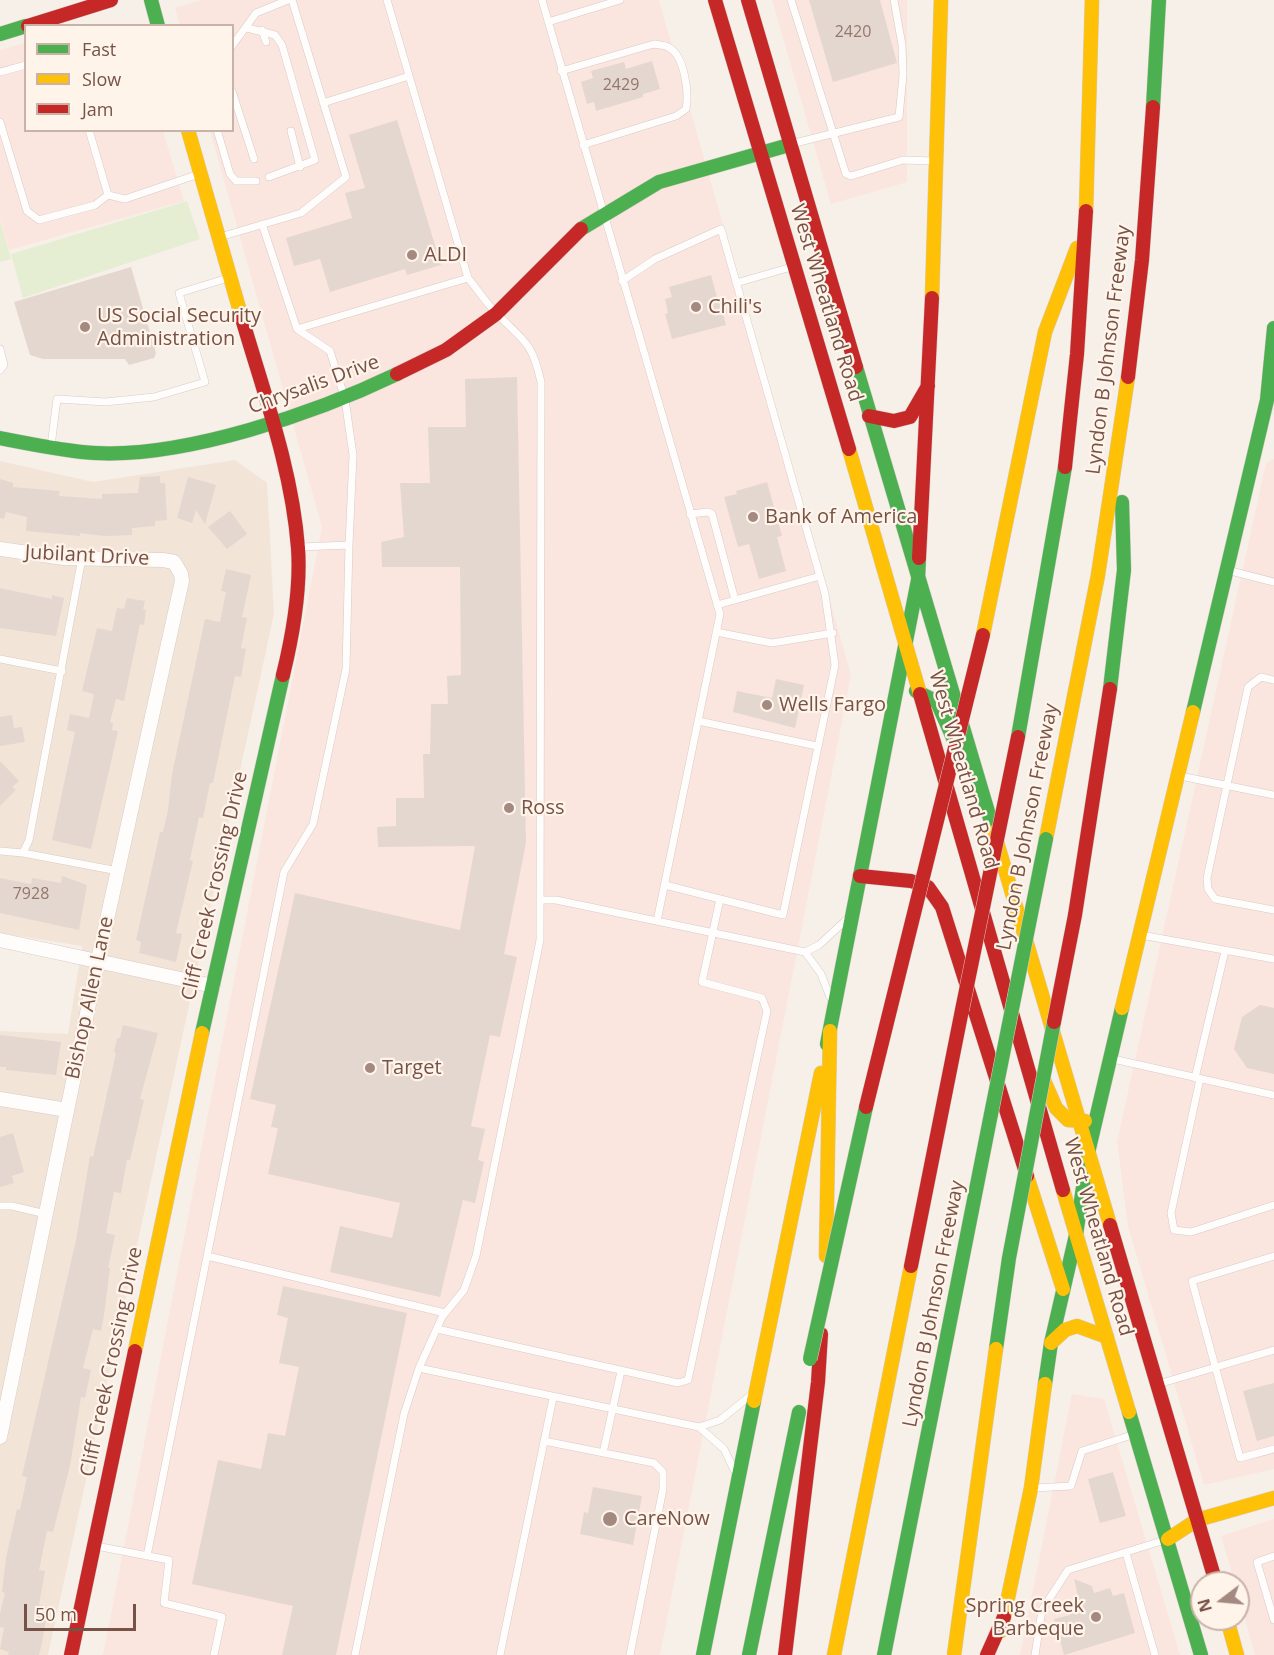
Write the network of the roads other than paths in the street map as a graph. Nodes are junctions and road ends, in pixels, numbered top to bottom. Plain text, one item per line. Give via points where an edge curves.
1 (111, 0) edge
2 (151, 0) edge
3 (290, 0) edge
4 (387, 0) edge
5 (542, 0) edge
6 (620, 0) edge
7 (715, 0) edge
8 (748, 0) edge
9 (791, 0) edge
10 (894, 0) edge
11 (941, 0) edge
12 (1092, 0) edge
13 (1159, 0) edge
14 (56, 22) edge
15 (548, 22) junction
16 (157, 24) edge
17 (24, 27) edge
18 (247, 28) junction
19 (262, 30) junction
20 (0, 34) edge
21 (266, 42) dead end
22 (234, 44) edge
23 (24, 66) edge
24 (561, 70) junction
25 (0, 72) edge
26 (409, 76) junction
27 (234, 97) edge
28 (323, 103) junction
29 (0, 122) edge
30 (291, 131) dead end
31 (90, 132) edge
32 (189, 132) edge
33 (218, 132) edge
34 (833, 134) junction
35 (583, 145) junction
36 (789, 145) junction
37 (759, 154) junction
38 (254, 159) dead end
39 (937, 161) junction
40 (300, 167) junction
41 (201, 173) junction
42 (269, 177) dead end
43 (256, 181) dead end
44 (108, 195) junction
45 (603, 216) junction
46 (1088, 217) junction
47 (262, 224) junction
48 (219, 238) junction
49 (795, 266) junction
50 (231, 277) junction
51 (468, 278) junction
52 (622, 281) junction
53 (736, 283) junction
54 (496, 314) junction
55 (1274, 328) edge
56 (297, 329) junction
57 (0, 349) edge
58 (0, 370) edge
59 (930, 384) junction
60 (345, 399) junction
61 (1270, 401) edge
62 (869, 416) junction
63 (273, 421) junction
64 (0, 438) edge
65 (1120, 439) junction
66 (1274, 440) edge
67 (50, 448) junction
68 (1253, 454) junction
69 (690, 514) junction
70 (349, 545) junction
71 (298, 548) junction
72 (0, 549) edge
73 (82, 558) junction
74 (174, 562) joint
75 (1225, 570) junction
76 (820, 576) junction
77 (918, 580) junction
78 (1274, 582) edge
79 (735, 600) junction
80 (717, 605) junction
81 (716, 632) junction
82 (833, 633) junction
83 (906, 643) junction
84 (0, 659) edge
85 (62, 671) junction
86 (1274, 680) edge
87 (896, 690) junction
88 (920, 691) junction
89 (698, 721) junction
90 (817, 746) junction
91 (975, 771) junction
92 (1177, 775) junction
93 (1227, 785) junction
94 (1274, 795) edge
95 (0, 851) edge
96 (23, 853) junction
97 (118, 871) junction
98 (860, 876) junction
99 (665, 885) junction
100 (720, 899) junction
101 (540, 900) junction
102 (854, 907) junction
103 (1274, 910) edge
104 (657, 921) junction
105 (713, 933) junction
106 (1139, 935) junction
107 (0, 940) edge
108 (1225, 951) junction
109 (805, 952) junction
110 (98, 960) junction
111 (1274, 960) edge
112 (213, 986) junction
113 (834, 1014) junction
114 (830, 1031) junction
115 (1110, 1059) junction
116 (1028, 1065) junction
117 (1198, 1078) junction
118 (1274, 1095) edge
119 (0, 1099) edge
120 (67, 1110) junction
121 (1096, 1119) junction
122 (1079, 1122) junction
123 (1088, 1153) junction
124 (1274, 1205) edge
125 (0, 1206) edge
126 (46, 1214) junction
127 (1076, 1235) junction
128 (207, 1256) junction
129 (1274, 1256) edge
130 (1064, 1292) junction
131 (445, 1313) junction
132 (437, 1329) junction
133 (1107, 1338) junction
134 (1051, 1343) junction
135 (1274, 1350) edge
136 (419, 1368) junction
137 (1213, 1368) junction
138 (621, 1371) junction
139 (1158, 1384) junction
140 (754, 1393) junction
141 (4, 1394) edge
142 (553, 1398) junction
143 (611, 1410) junction
144 (699, 1427) junction
145 (1137, 1434) junction
146 (0, 1437) edge
147 (544, 1441) junction
148 (1274, 1449) edge
149 (603, 1453) junction
150 (737, 1476) junction
151 (1031, 1488) junction
152 (1274, 1498) edge
153 (1197, 1520) junction
154 (1168, 1539) junction
155 (94, 1545) junction
156 (1126, 1554) junction
157 (147, 1556) junction
158 (1274, 1556) edge
159 (1212, 1571) edge
160 (1004, 1617) junction
161 (1274, 1620) edge
162 (1231, 1631) edge
163 (71, 1655) edge
164 (214, 1655) edge
165 (355, 1655) edge
166 (500, 1655) edge
167 (630, 1655) edge
168 (703, 1655) edge
169 (749, 1655) edge
170 (785, 1655) edge
171 (834, 1655) edge
172 (884, 1655) edge
173 (954, 1655) edge
174 (987, 1655) edge
175 (997, 1655) edge
176 (1035, 1655) edge
177 (1155, 1655) edge
178 (1201, 1655) edge
179 (1238, 1655) edge

1 - 14 main road
2 - 16 main road
3 - 18 lane via 256,13
3 - 28 lane
4 - 26 lane
5 - 15 lane
6 - 15 lane
7 - 37 main road, West Wheatland Road
8 - 36 main road, West Wheatland Road
9 - 34 lane
10 - 34 lane via 902,45 899,117
11 - 39 main road
12 - 46 main road, Lyndon B Johnson Freeway
13 - 65 main road, Lyndon B Johnson Freeway via 1146,206
15 - 24 lane
17 - 20 main road
18 - 19 lane
18 - 22 lane
19 - 21 lane
19 - 40 lane via 275,35 282,45 315,160
23 - 25 lane
24 - 35 lane
24 - 35 lane via 654,44 668,47 678,56 688,95 686,109 676,116
26 - 28 lane
26 - 51 lane
27 - 38 lane
28 - 47 lane via 346,177 301,213
29 - 44 lane via 27,211 39,220 94,205
30 - 40 lane
31 - 44 lane
32 - 41 main road, Cliff Creek Crossing Drive
33 - 43 lane via 230,174 236,181
34 - 36 lane
34 - 39 lane via 844,169 851,176 903,160
35 - 45 lane
36 - 37 main road, Chrysalis Drive
36 - 62 main road, West Wheatland Road
37 - 45 main road, Chrysalis Drive via 658,182
37 - 49 main road, West Wheatland Road
39 - 59 main road
40 - 42 lane
41 - 44 lane via 125,200
41 - 48 main road, Cliff Creek Crossing Drive
45 - 52 lane
45 - 54 main road, Chrysalis Drive via 577,232
46 - 169 main road, bridge via 1045,332 983,635 858,1139
46 - 171 main road, Lyndon B Johnson Freeway, bridge via 1072,406 1018,737
47 - 48 lane
47 - 56 lane
48 - 50 main road, Cliff Creek Crossing Drive
49 - 53 lane
49 - 83 main road, West Wheatland Road
50 - 63 main road, Cliff Creek Crossing Drive
50 - 67 lane via 178,292 205,382 154,397 105,402 57,399
51 - 54 lane
51 - 56 lane
52 - 53 lane via 655,259 721,229
52 - 69 lane
53 - 76 lane
54 - 60 main road, Chrysalis Drive via 446,350
54 - 101 lane via 525,338 541,382
55 - 61 main road
56 - 60 lane via 330,351
57 - 58 lane via 4,365
59 - 62 main road via 910,417 894,421
59 - 77 main road
60 - 63 main road, Chrysalis Drive
60 - 70 lane via 352,455
61 - 68 main road
62 - 77 main road, West Wheatland Road
63 - 67 main road, Chrysalis Drive via 215,439 140,452
63 - 71 main road, Cliff Creek Crossing Drive via 288,480
64 - 67 main road, Chrysalis Drive
65 - 172 main road, Lyndon B Johnson Freeway, bridge via 1098,572
65 - 173 main road, bridge via 1124,570 1107,718 1075,915 1009,1258
66 - 68 main road
68 - 75 main road
69 - 79 lane via 712,514
69 - 80 lane
70 - 71 lane
70 - 128 lane via 346,669 314,824 284,872
71 - 112 main road, Cliff Creek Crossing Drive via 298,591 290,646
72 - 73 street, Jubilant Drive
73 - 74 street, Jubilant Drive
73 - 85 lane
74 - 97 street, Bishop Allen Lane via 182,581
75 - 78 lane
75 - 92 main road
76 - 79 lane
76 - 82 lane
77 - 83 main road
77 - 91 main road, West Wheatland Road
79 - 80 lane
80 - 81 lane via 720,614
81 - 82 lane via 772,643
81 - 89 lane
82 - 90 lane via 833,680
83 - 87 main road
83 - 88 main road, West Wheatland Road
84 - 85 lane
85 - 96 lane via 29,840
86 - 93 lane via 1261,678 1248,687
87 - 88 main road
87 - 98 main road
88 - 91 main road via 937,702 958,749
88 - 116 main road, West Wheatland Road
89 - 90 lane
89 - 99 lane
90 - 100 lane via 783,915
91 - 122 main road, West Wheatland Road
92 - 93 lane
92 - 106 main road
93 - 94 lane
93 - 103 lane via 1207,878 1208,890 1215,899
95 - 96 lane
96 - 97 lane
97 - 110 street, Bishop Allen Lane
98 - 102 main road
98 - 130 main road via 911,880 928,887 942,907
99 - 100 lane
99 - 104 lane
100 - 105 lane
101 - 104 lane
101 - 131 lane via 540,940 476,1256 464,1290
102 - 109 lane via 843,925
102 - 113 main road
104 - 105 lane
105 - 109 lane
105 - 138 lane via 702,982 762,998 767,1011 688,1380 678,1383
106 - 108 lane
106 - 115 main road
107 - 110 street
108 - 111 lane
108 - 117 lane
109 - 113 lane via 827,988
110 - 112 street
110 - 120 street, Bishop Allen Lane
112 - 155 main road, Cliff Creek Crossing Drive
113 - 114 main road
114 - 140 main road
114 - 170 main road via 827,1232 818,1382
115 - 117 lane
115 - 121 main road
116 - 122 main road via 1043,1076 1056,1108 1068,1120
116 - 127 main road, West Wheatland Road
117 - 118 lane
117 - 124 lane via 1171,1214 1174,1230 1191,1233
119 - 120 street
120 - 126 street, Bishop Allen Lane
121 - 122 main road
121 - 123 main road
122 - 123 main road, West Wheatland Road
123 - 127 main road
123 - 139 main road, West Wheatland Road
125 - 126 lane
126 - 141 street, Bishop Allen Lane
127 - 130 main road
127 - 133 main road, West Wheatland Road
128 - 131 lane
128 - 157 lane
129 - 137 lane via 1192,1281
130 - 134 main road
131 - 132 lane
132 - 136 lane
132 - 138 lane
133 - 134 main road via 1076,1325 1066,1328
133 - 145 main road, West Wheatland Road
134 - 151 main road
135 - 137 lane
136 - 142 lane
136 - 165 lane via 404,1414
137 - 139 lane
137 - 148 lane via 1240,1458
138 - 143 lane
139 - 153 main road, West Wheatland Road
140 - 144 lane via 720,1420
140 - 150 main road
141 - 146 street, Bishop Allen Lane
142 - 143 lane
142 - 147 lane
143 - 144 lane
143 - 149 lane
144 - 150 lane via 724,1449
145 - 151 lane via 1082,1451 1071,1485
145 - 154 main road, West Wheatland Road
147 - 149 lane
147 - 166 lane
149 - 167 lane via 654,1463 663,1472 663,1489
150 - 168 main road
151 - 160 main road
152 - 153 main road
153 - 154 main road
153 - 159 main road, West Wheatland Road
154 - 156 lane
154 - 178 main road, West Wheatland Road
155 - 157 lane
155 - 163 main road, Cliff Creek Crossing Drive
156 - 176 lane via 1068,1570 1042,1610
156 - 177 lane
157 - 164 lane via 169,1560 164,1603 222,1617
158 - 161 lane via 1257,1562
160 - 174 main road
160 - 175 main road
162 - 179 main road

